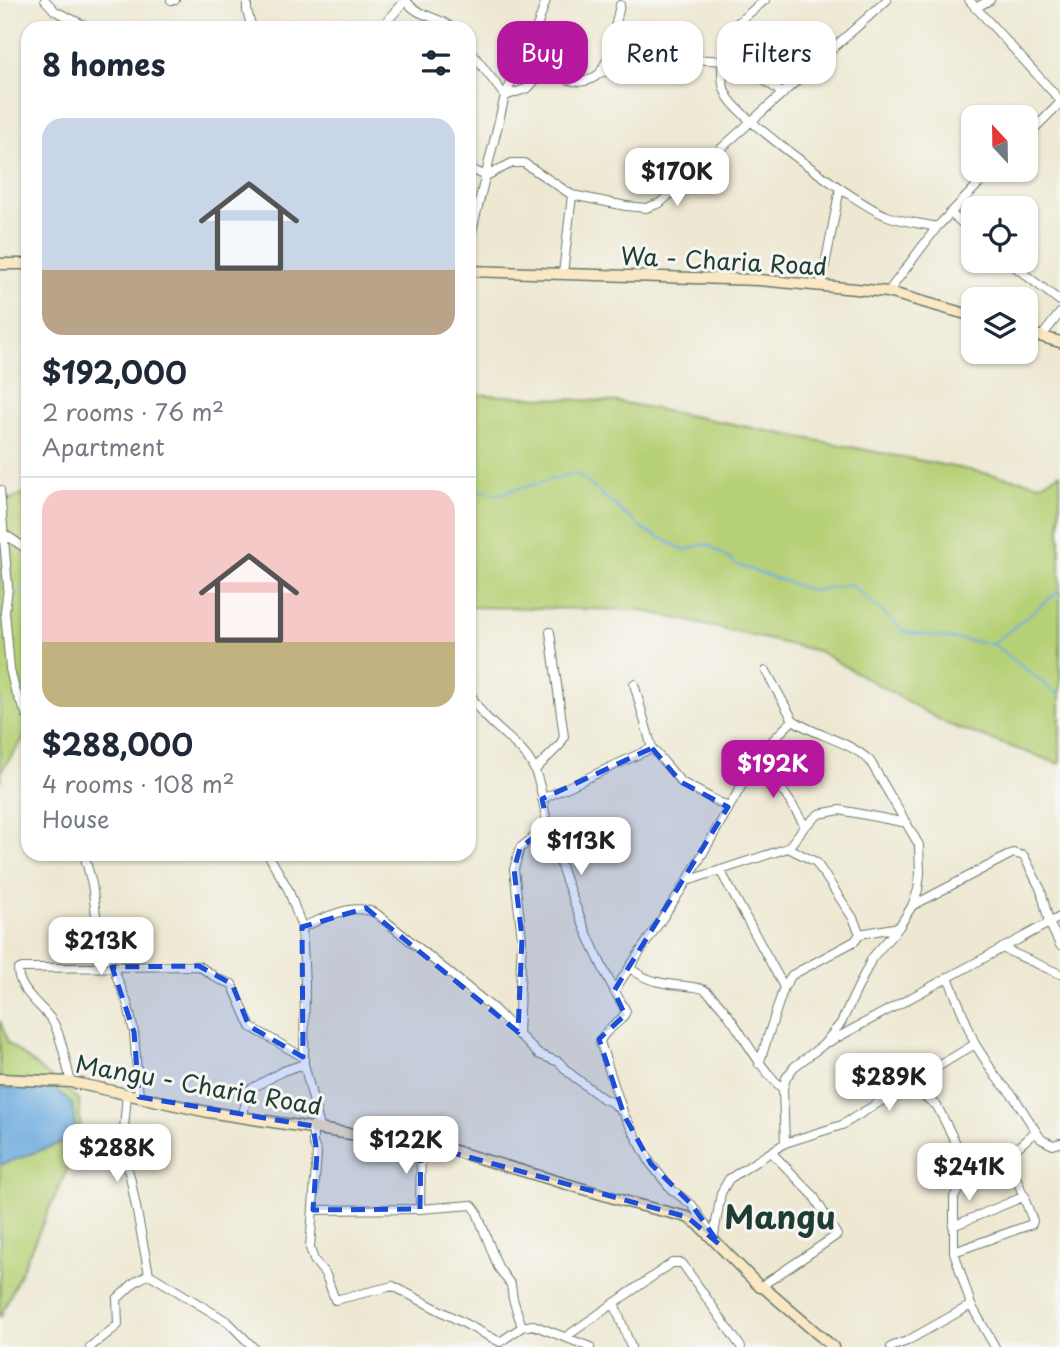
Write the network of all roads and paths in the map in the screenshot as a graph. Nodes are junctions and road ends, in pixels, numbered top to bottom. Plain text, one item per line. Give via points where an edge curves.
1 (45, 0) edge
2 (247, 0) edge
3 (406, 0) edge
4 (547, 0) edge
5 (765, 0) edge
6 (887, 0) edge
7 (990, 0) edge
8 (972, 4) edge
9 (620, 5) dead end
10 (76, 21) edge
11 (251, 21) edge
12 (387, 21) edge
13 (444, 21) edge
14 (539, 21) edge
15 (740, 21) edge
16 (476, 58) edge
17 (717, 61) edge
18 (600, 73) junction
19 (588, 80) edge
20 (510, 84) edge
21 (532, 84) edge
22 (724, 84) edge
23 (770, 84) edge
24 (783, 94) junction
25 (505, 96) junction
26 (1060, 102) edge
27 (752, 122) junction
28 (1038, 125) edge
29 (476, 171) edge
30 (486, 176) junction
31 (980, 182) edge
32 (840, 188) junction
33 (572, 195) junction
34 (950, 213) junction
35 (476, 215) edge
36 (961, 222) edge
37 (937, 227) junction
38 (0, 264) edge
39 (21, 264) edge
40 (476, 271) edge
41 (1023, 273) edge
42 (563, 274) junction
43 (821, 286) junction
44 (888, 292) junction
45 (1060, 301) edge
46 (961, 313) edge
47 (1060, 313) edge
48 (1038, 335) edge
49 (1042, 336) junction
50 (1060, 342) edge
51 (0, 490) edge
52 (3, 533) junction
53 (21, 545) edge
54 (550, 632) dead end
55 (766, 671) dead end
56 (634, 684) dead end
57 (21, 702) edge
58 (476, 704) edge
59 (793, 720) junction
60 (652, 748) junction
61 (755, 762) junction
62 (535, 770) junction
63 (542, 799) junction
64 (728, 807) junction
65 (907, 823) junction
66 (548, 826) junction
67 (805, 826) junction
68 (789, 848) junction
69 (86, 861) edge
70 (272, 861) edge
71 (720, 870) junction
72 (687, 881) junction
73 (912, 906) junction
74 (1060, 917) edge
75 (1049, 922) junction
76 (302, 927) junction
77 (899, 928) junction
78 (860, 934) junction
79 (1060, 945) edge
80 (1002, 948) junction
81 (112, 967) junction
82 (630, 968) junction
83 (1060, 974) edge
84 (948, 977) junction
85 (784, 987) junction
86 (614, 991) junction
87 (518, 1035) junction
88 (975, 1044) junction
89 (823, 1045) junction
90 (303, 1061) junction
91 (758, 1064) junction
92 (0, 1079) edge
93 (71, 1082) junction
94 (908, 1084) junction
95 (783, 1089) junction
96 (127, 1094) junction
97 (139, 1097) junction
98 (624, 1115) junction
99 (242, 1117) junction
100 (316, 1127) junction
101 (1036, 1131) junction
102 (785, 1143) junction
103 (1060, 1143) edge
104 (421, 1144) junction
105 (771, 1152) junction
106 (1008, 1156) junction
107 (973, 1177) junction
108 (1025, 1196) junction
109 (420, 1209) junction
110 (313, 1210) junction
111 (953, 1226) junction
112 (717, 1240) junction
113 (954, 1252) junction
114 (149, 1274) junction
115 (760, 1287) junction
116 (614, 1303) junction
117 (971, 1306) junction
118 (522, 1327) junction
119 (567, 1336) junction
120 (90, 1347) edge
121 (253, 1347) edge
122 (590, 1347) edge
123 (631, 1347) edge
124 (741, 1347) edge
125 (833, 1347) edge
126 (891, 1347) edge
127 (995, 1347) edge

1 - 10 street
2 - 11 street
3 - 12 street
3 - 13 street via 416,11
4 - 14 street
5 - 15 street
6 - 24 street
7 - 8 street
8 - 26 street
9 - 18 street
16 - 25 street
17 - 18 street via 684,60
18 - 19 street
20 - 25 street
21 - 25 street
22 - 27 street via 727,96
23 - 24 street
24 - 27 street
25 - 30 street
26 - 28 street
27 - 32 street
27 - 33 street via 660,203 646,208
29 - 30 street
30 - 33 street via 512,163 524,163
30 - 35 street
31 - 34 street
32 - 37 street via 888,217
32 - 43 street
33 - 42 street
34 - 36 street
34 - 37 street
37 - 44 street
38 - 39 street
40 - 42 street, Wa - Charia Road
41 - 45 street
42 - 43 street, Wa - Charia Road
43 - 44 street, Wa - Charia Road
44 - 46 street, Wa - Charia Road
47 - 49 street
48 - 49 street
49 - 50 street
51 - 52 street
52 - 53 street
52 - 57 street via 10,669
54 - 62 street via 564,737
55 - 59 street
56 - 60 street
58 - 62 street
59 - 61 street
59 - 65 street via 864,755
60 - 63 street
60 - 64 street via 681,782
61 - 64 street
61 - 67 street via 783,789
62 - 63 street
63 - 66 street
64 - 72 street
65 - 67 street via 830,810
65 - 73 street via 921,858
66 - 86 street via 577,911
66 - 87 street via 520,848 514,869 522,938
67 - 68 street
68 - 71 street
68 - 78 street via 816,862
69 - 81 street via 98,930
70 - 76 street
71 - 72 street
71 - 85 street
72 - 82 street
73 - 75 street via 1018,853 1024,856 1041,890
73 - 77 street
74 - 75 street
75 - 79 street
75 - 80 street
76 - 87 street via 366,908 494,1009
76 - 90 street
77 - 78 street
77 - 89 street via 872,958 841,1023
78 - 85 street via 792,975
80 - 83 street
80 - 84 street
81 - 90 street via 199,966 232,984 251,1027
81 - 93 street via 18,970 36,1004 52,1020
81 - 97 street via 135,1032
82 - 86 street
82 - 91 street via 651,981 705,989
84 - 88 street
84 - 89 street
85 - 91 street
86 - 98 street via 626,1011 600,1042
87 - 98 street
88 - 94 street
88 - 101 street
89 - 95 street via 789,1072
90 - 99 street via 250,1090
90 - 100 street
91 - 95 street
92 - 93 street, Mangu - Charia Road
93 - 96 street, Mangu - Charia Road
94 - 102 street via 837,1127
94 - 107 street via 937,1106
95 - 102 street
96 - 97 street, Mangu - Charia Road
96 - 114 street via 122,1152
97 - 99 street, Mangu - Charia Road
98 - 112 street via 661,1178 692,1205
99 - 100 street, Mangu - Charia Road
100 - 104 street, Mangu - Charia Road
100 - 110 street
101 - 103 street via 1046,1143
101 - 106 street
102 - 105 street
104 - 109 street
104 - 112 street, Mangu - Charia Road via 687,1217
105 - 112 street via 724,1185
105 - 115 street via 813,1195 837,1235
106 - 107 street
106 - 108 street
107 - 111 street via 954,1197
108 - 111 street
108 - 113 street via 1032,1224
109 - 110 street
109 - 118 street via 467,1204 475,1210 498,1267 511,1284
110 - 118 street via 311,1254 326,1275 335,1300 393,1286 500,1342
111 - 113 street
112 - 115 street, Mangu - Charia Road
113 - 117 street
114 - 120 street via 117,1299 118,1325
114 - 121 street via 228,1322
115 - 125 street, Mangu - Charia Road
116 - 119 street
116 - 123 street
116 - 124 street via 672,1262 682,1263
117 - 126 street
117 - 127 street
118 - 119 street via 538,1325
119 - 122 street

